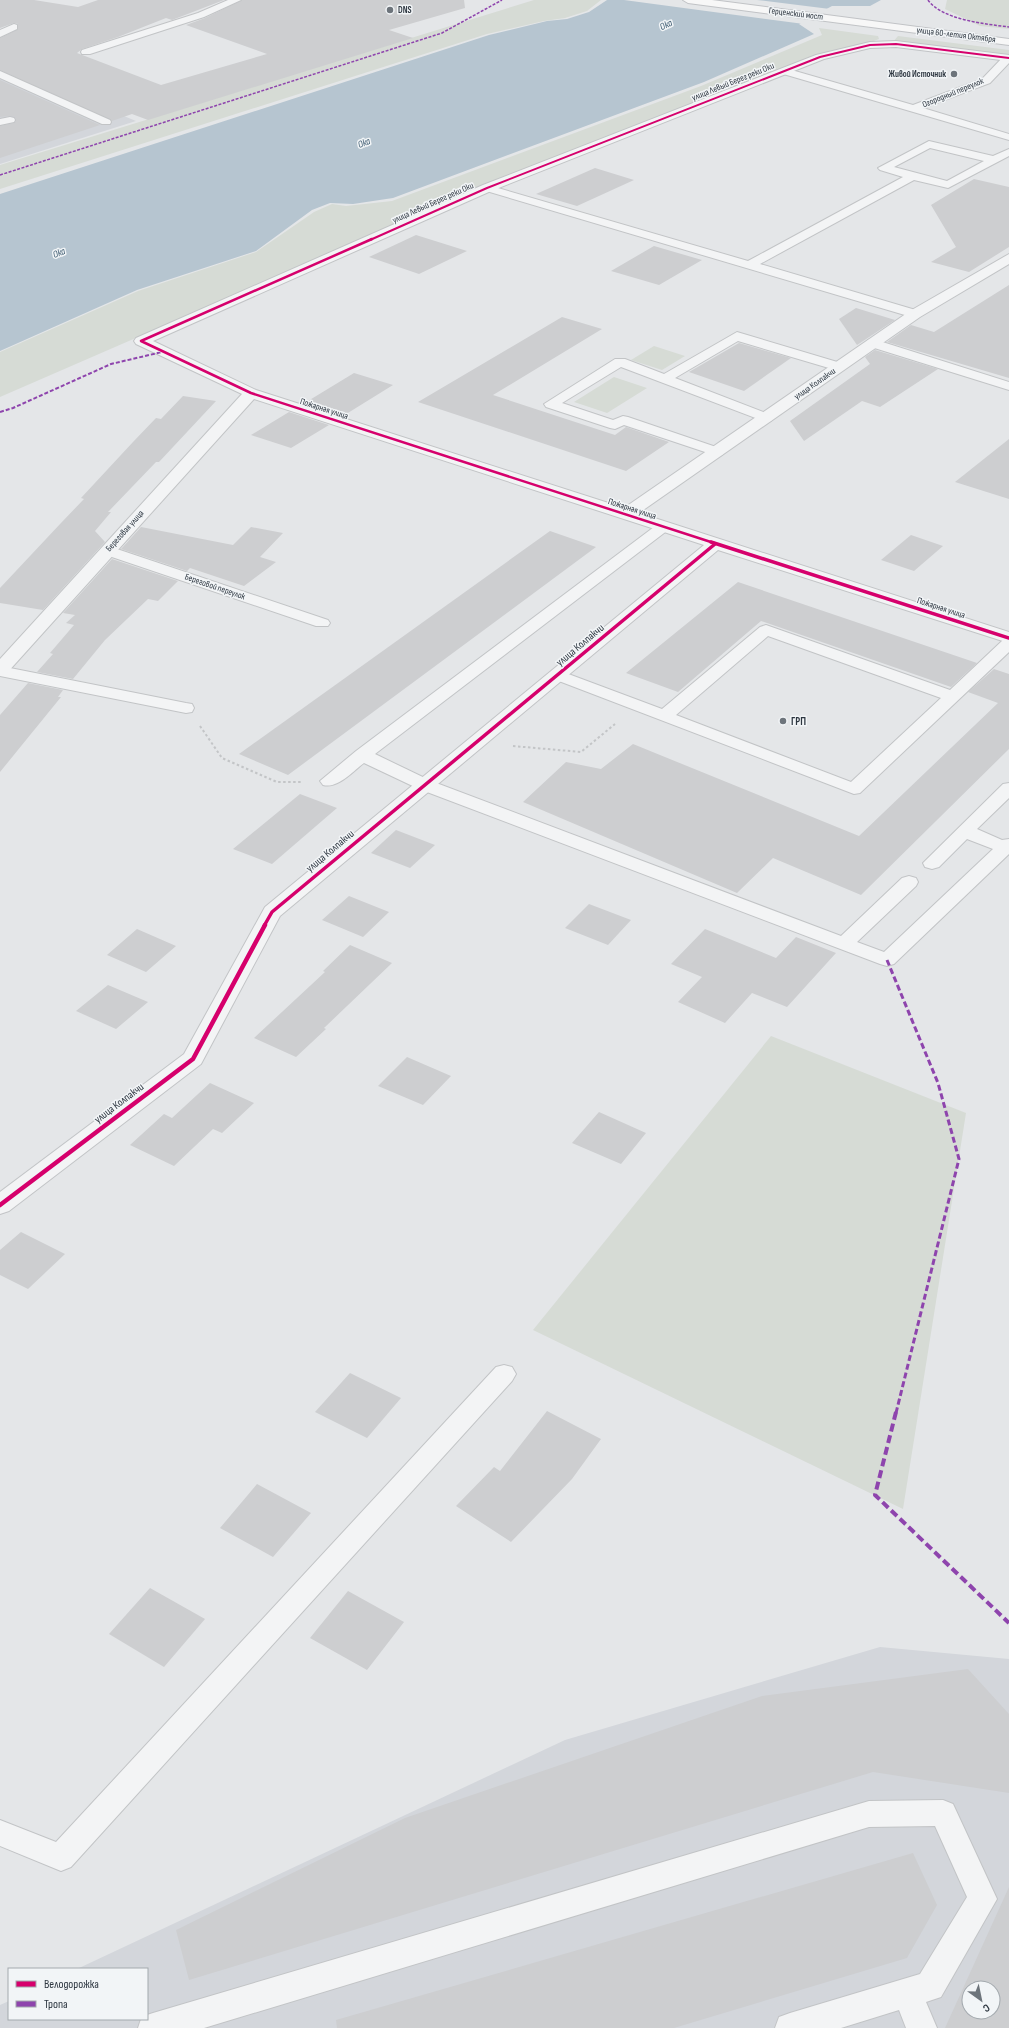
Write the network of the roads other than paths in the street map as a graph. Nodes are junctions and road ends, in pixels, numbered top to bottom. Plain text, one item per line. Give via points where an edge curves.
1 (236, 0) edge
2 (688, 0) edge
3 (14, 27) dead end
4 (904, 28) joint
5 (0, 34) edge
6 (1009, 42) edge
7 (86, 52) dead end
8 (1008, 58) edge
9 (784, 71) junction
10 (0, 74) edge
11 (913, 110) junction
12 (106, 122) dead end
13 (1009, 137) edge
14 (1009, 152) edge
15 (994, 160) junction
16 (913, 176) junction
17 (487, 188) junction
18 (1009, 258) edge
19 (750, 265) junction
20 (915, 314) junction
21 (873, 343) junction
22 (839, 367) junction
23 (665, 379) junction
24 (1009, 386) edge
25 (251, 393) junction
26 (766, 418) junction
27 (717, 452) junction
28 (625, 516) junction
29 (663, 527) junction
30 (715, 544) junction
31 (108, 550) junction
32 (322, 623) dead end
33 (1009, 638) edge
34 (1009, 643) edge
35 (0, 670) edge
36 (558, 675) junction
37 (952, 696) junction
38 (186, 708) road end
39 (664, 716) junction
40 (362, 755) junction
41 (329, 781) road end
42 (425, 785) junction
43 (1009, 788) edge
44 (965, 831) junction
45 (1007, 846) edge
46 (932, 863) dead end
47 (910, 882) dead end
48 (844, 943) junction
49 (0, 1205) edge
50 (504, 1374) dead end
51 (0, 1833) edge
52 (907, 1994) junction
53 (153, 2028) edge
54 (790, 2028) edge
55 (922, 2028) edge

1 - 7 lane via 201,15
2 - 4 main road, Герценский мост
3 - 5 lane
4 - 6 main road, улица 60-летия Октября
8 - 9 street, улица Левый Берег реки Оки via 896,44 870,45 820,57
8 - 11 lane, Огородный переулок via 986,81 942,96
9 - 11 lane
9 - 17 street, улица Левый Берег реки Оки
10 - 12 lane
11 - 13 lane
14 - 15 lane
15 - 16 lane via 948,185
15 - 16 lane via 929,144 884,168
16 - 19 lane
17 - 19 lane
17 - 25 street, улица Левый Берег реки Оки via 141,342
18 - 20 street, улица Колпакчи
19 - 20 lane
20 - 21 street, улица Колпакчи
21 - 22 street, улица Колпакчи
21 - 24 lane
22 - 23 lane via 737,336
22 - 26 street, улица Колпакчи
23 - 26 lane
23 - 27 lane via 620,362 551,404 615,426 623,420
25 - 28 street, Пожарная улица
25 - 31 street, Береговая улица
26 - 27 street, улица Колпакчи
27 - 28 street, улица Колпакчи
28 - 29 street, Пожарная улица
29 - 30 street, Пожарная улица
29 - 40 lane
30 - 33 street, Пожарная улица
30 - 36 street, улица Колпакчи
31 - 32 lane, Береговой переулок
31 - 35 street, Береговая улица
34 - 37 lane
35 - 38 lane
36 - 39 lane
36 - 42 street, улица Колпакчи
37 - 39 lane via 766,630
37 - 39 lane via 854,789
40 - 41 lane
40 - 42 lane
42 - 48 lane
42 - 49 street, улица Колпакчи via 272,912 193,1058
43 - 44 lane
44 - 45 lane
44 - 46 lane
45 - 48 lane via 887,960
47 - 48 lane
50 - 51 lane via 61,1857
52 - 53 lane via 930,1986 982,1899 943,1813 869,1814
52 - 54 lane
52 - 55 lane

